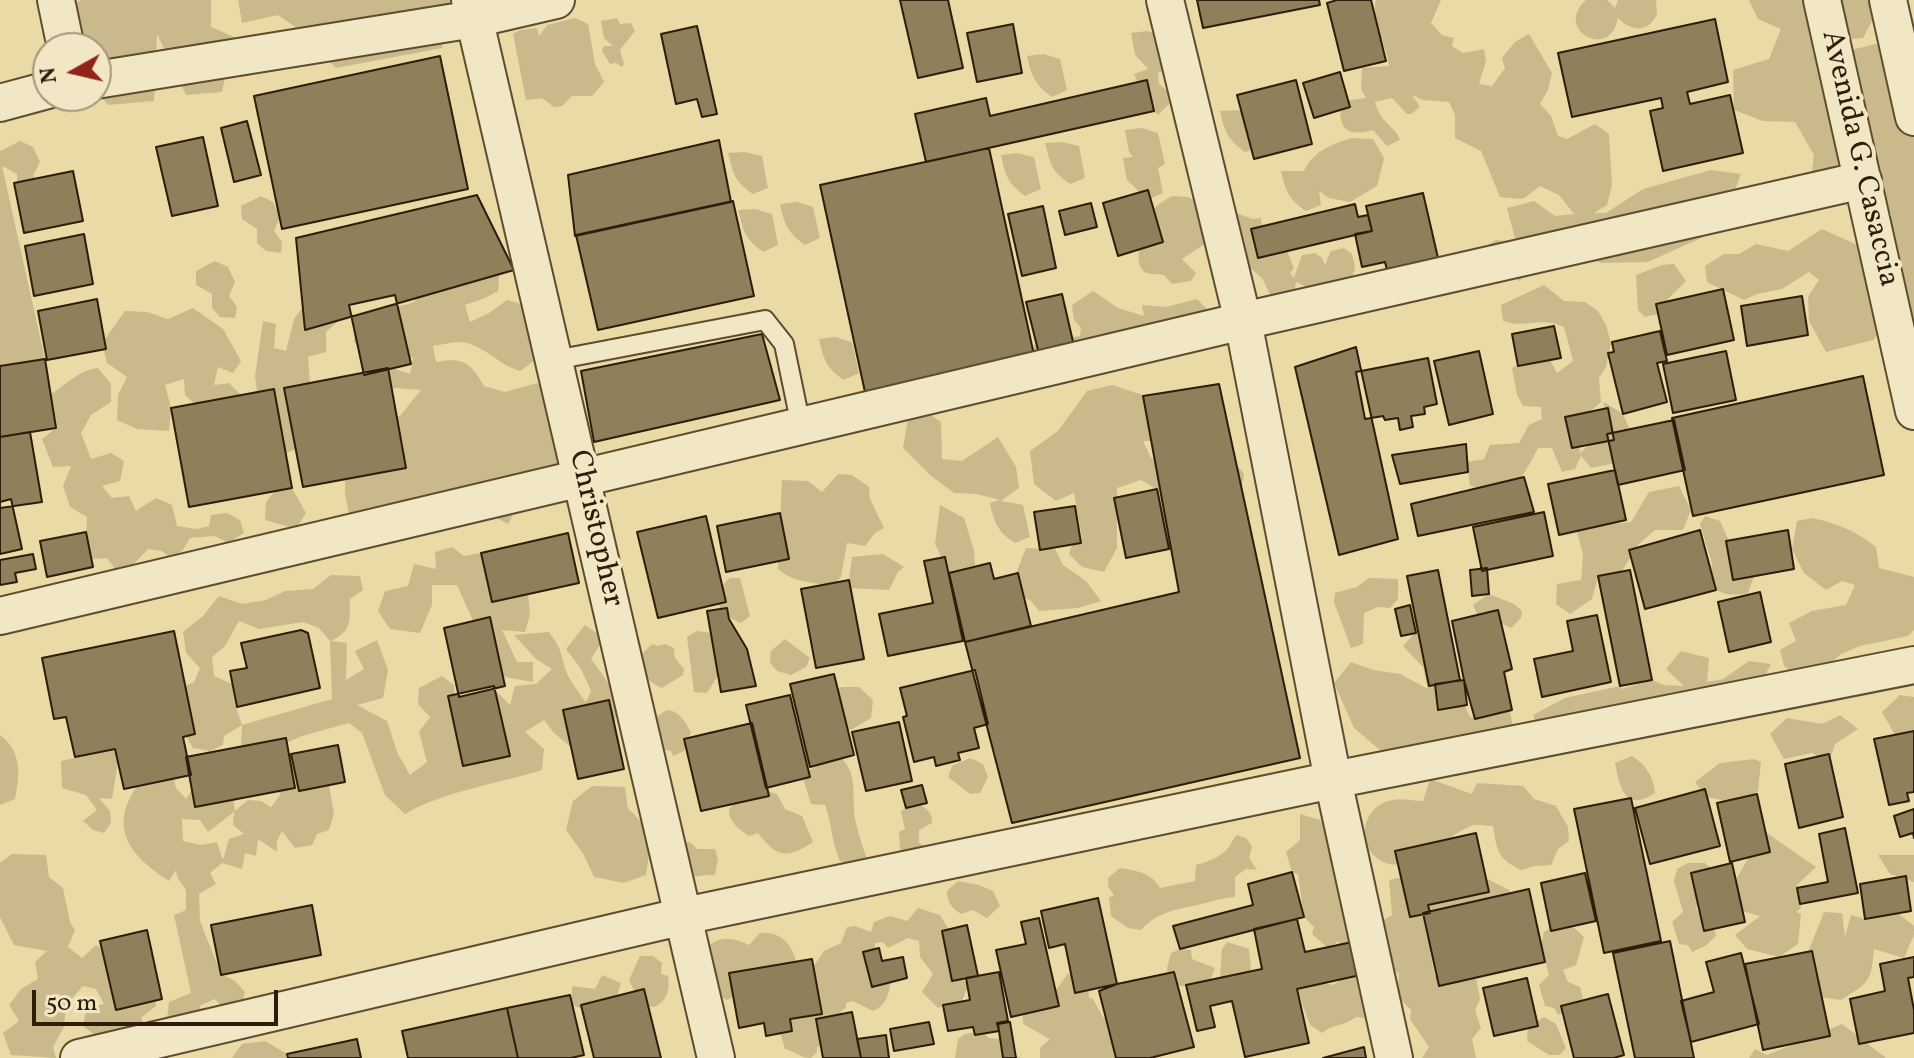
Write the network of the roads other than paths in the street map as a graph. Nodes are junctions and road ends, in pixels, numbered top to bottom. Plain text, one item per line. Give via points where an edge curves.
1 (56, 0) edge
2 (556, 0) edge
3 (1165, 0) edge
4 (1822, 0) edge
5 (1888, 0) edge
6 (472, 10) edge
7 (63, 32) edge
8 (112, 77) edge
9 (32, 94) edge
10 (0, 103) edge
11 (1914, 117) edge
12 (1863, 180) junction
13 (1243, 321) junction
14 (555, 360) junction
15 (1914, 411) edge
16 (801, 426) junction
17 (583, 478) junction
18 (0, 616) edge
19 (1914, 665) edge
20 (1333, 780) junction
21 (684, 916) junction
22 (79, 1058) edge
23 (716, 1058) edge
24 (1394, 1058) edge

1 - 7 street
2 - 6 street
3 - 13 street
4 - 12 street, Avenida G. Casaccia
5 - 11 street
6 - 8 street
6 - 14 street, Christopher
9 - 10 street
12 - 13 street
12 - 15 street, Avenida G. Casaccia
13 - 16 street
13 - 20 street
14 - 16 lane via 765,320 784,344
14 - 17 street, Christopher
16 - 17 street
17 - 18 street
17 - 21 street, Christopher
19 - 20 street
20 - 21 street
20 - 24 street
21 - 22 street
21 - 23 street, Christopher

